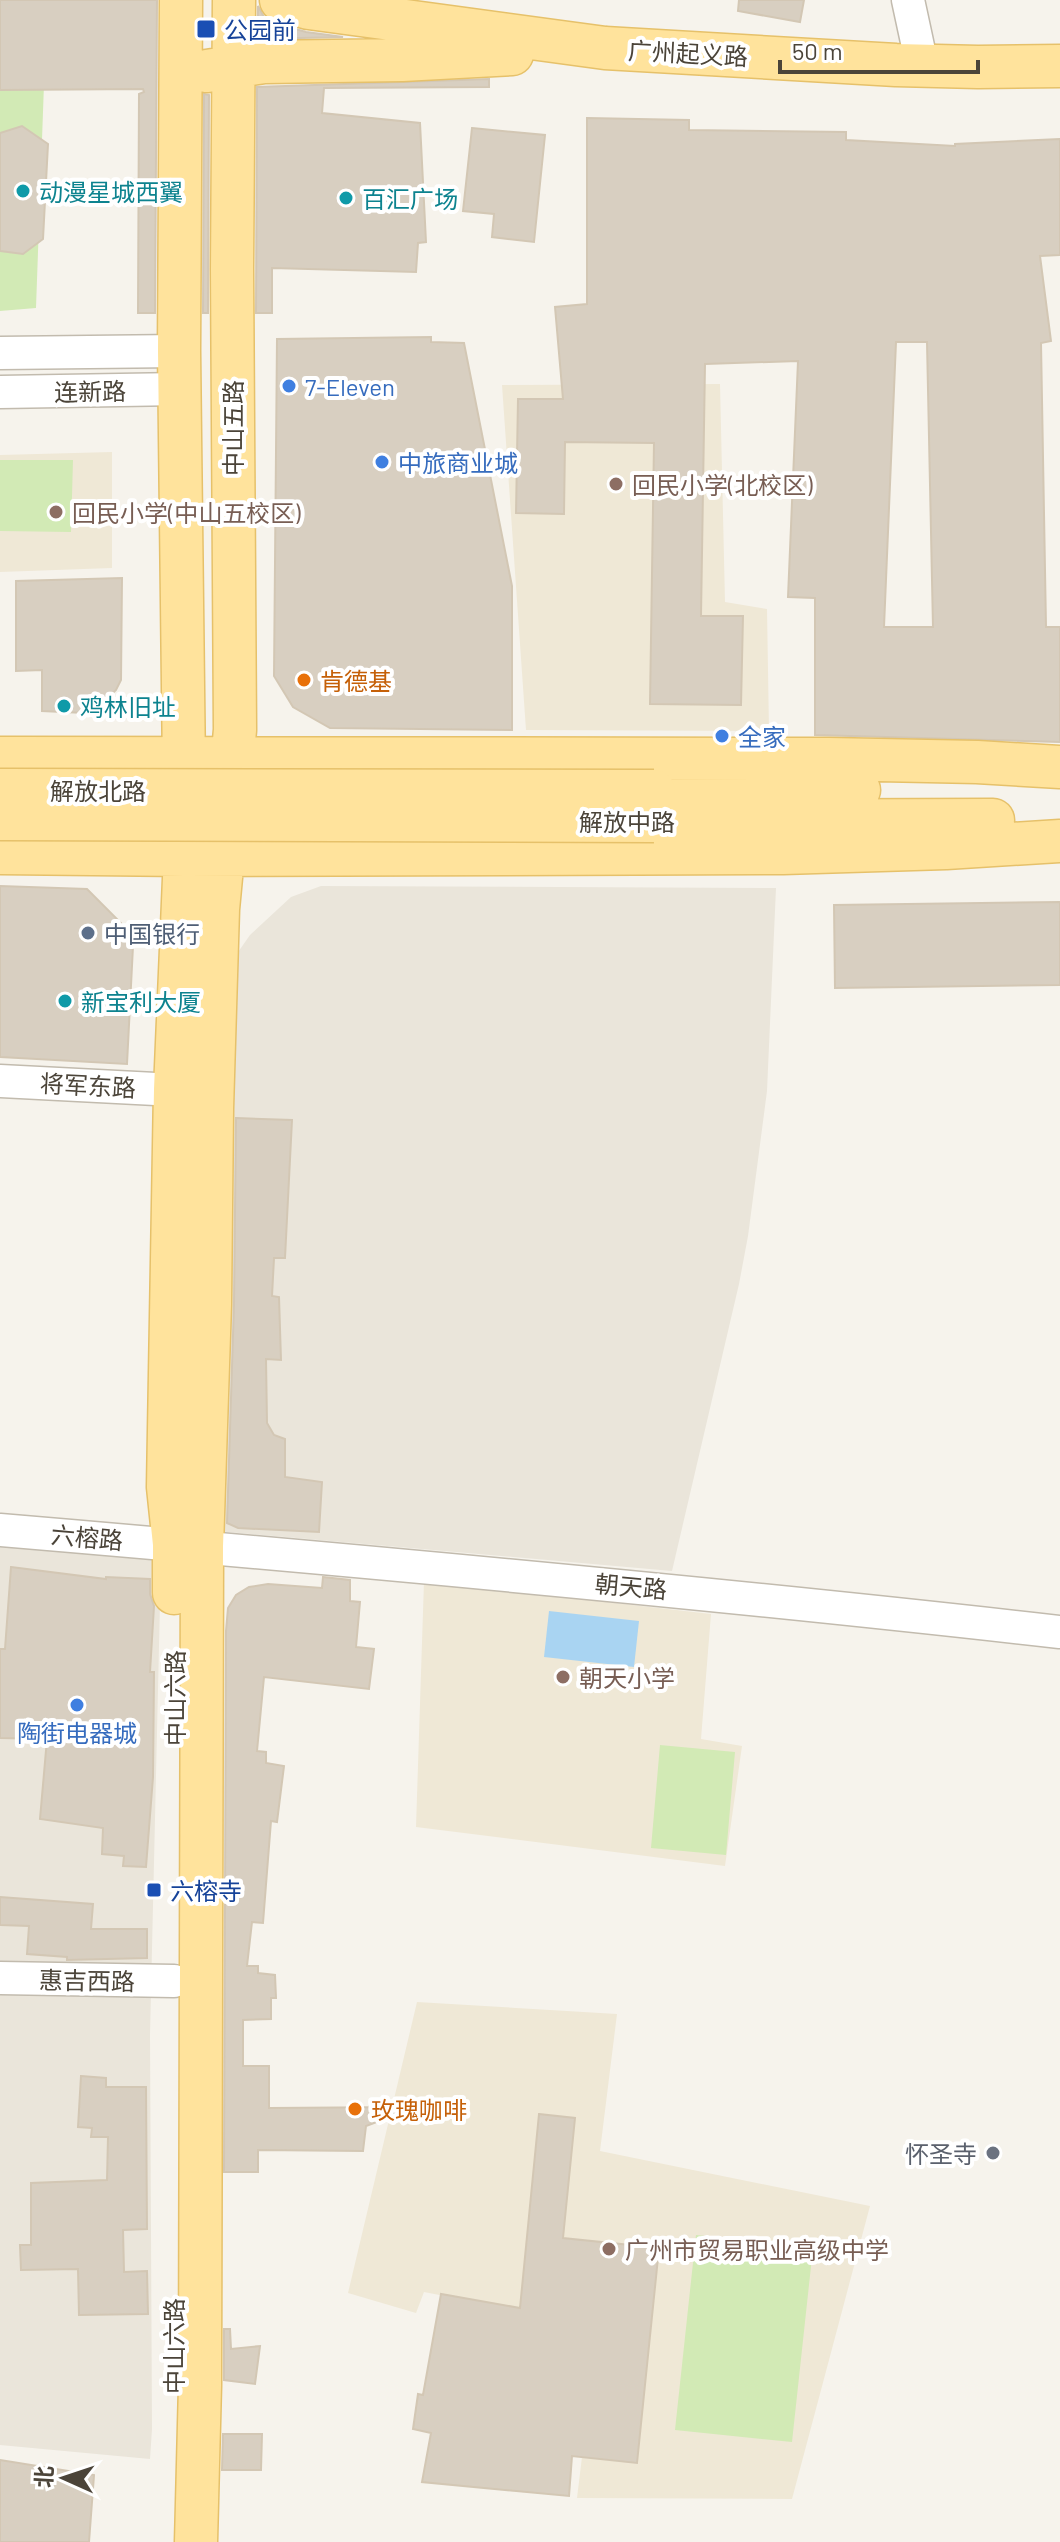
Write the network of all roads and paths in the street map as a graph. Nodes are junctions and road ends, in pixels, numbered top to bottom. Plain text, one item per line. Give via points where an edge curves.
1 (181, 0) edge
2 (234, 0) edge
3 (281, 0) edge
4 (908, 0) edge
5 (605, 48) junction
6 (234, 65) junction
7 (922, 65) junction
8 (1060, 66) edge
9 (180, 87) junction
10 (0, 353) edge
11 (180, 370) junction
12 (0, 392) edge
13 (0, 758) edge
14 (233, 760) junction
15 (1060, 767) edge
16 (1060, 784) edge
17 (0, 790) edge
18 (654, 806) junction
19 (196, 816) junction
20 (0, 819) edge
21 (1060, 822) edge
22 (1060, 841) edge
23 (0, 853) edge
24 (0, 1081) edge
25 (175, 1090) junction
26 (0, 1530) edge
27 (188, 1545) junction
28 (1060, 1632) edge
29 (0, 1978) edge
30 (174, 1981) junction
31 (168, 2542) edge
32 (196, 2542) edge

1 - 9 main road
2 - 6 main road, 中山五路
3 - 5 main road, 广州起义路
4 - 7 street
5 - 6 main road, 广州起义路
5 - 7 main road, 广州起义路
6 - 9 main road, 广州起义路 via 209,70
6 - 14 main road, 中山五路
7 - 8 main road, 广州起义路
9 - 11 main road
10 - 11 street, 连新路
11 - 12 street, 连新路
11 - 19 main road
13 - 19 main road
14 - 15 main road via 814,759
14 - 19 main road, 中山五路
14 - 19 main road
16 - 18 main road, 解放中路
17 - 19 main road, 解放北路, bridge
18 - 19 main road, 解放中路, bridge
18 - 21 main road, 解放中路
19 - 20 main road, 解放北路, bridge
19 - 22 main road via 783,853
19 - 23 main road
19 - 25 main road, 中山六路
19 - 27 main road, 中山六路 via 217,940 209,1322
24 - 25 street, 将军东路
25 - 27 main road, 中山六路 via 168,1487
26 - 27 street, 六榕路
27 - 28 street, 朝天路
27 - 30 main road, 中山六路
27 - 32 main road, 中山六路 via 200,2385
29 - 30 street, 惠吉西路
30 - 31 main road, 中山六路

